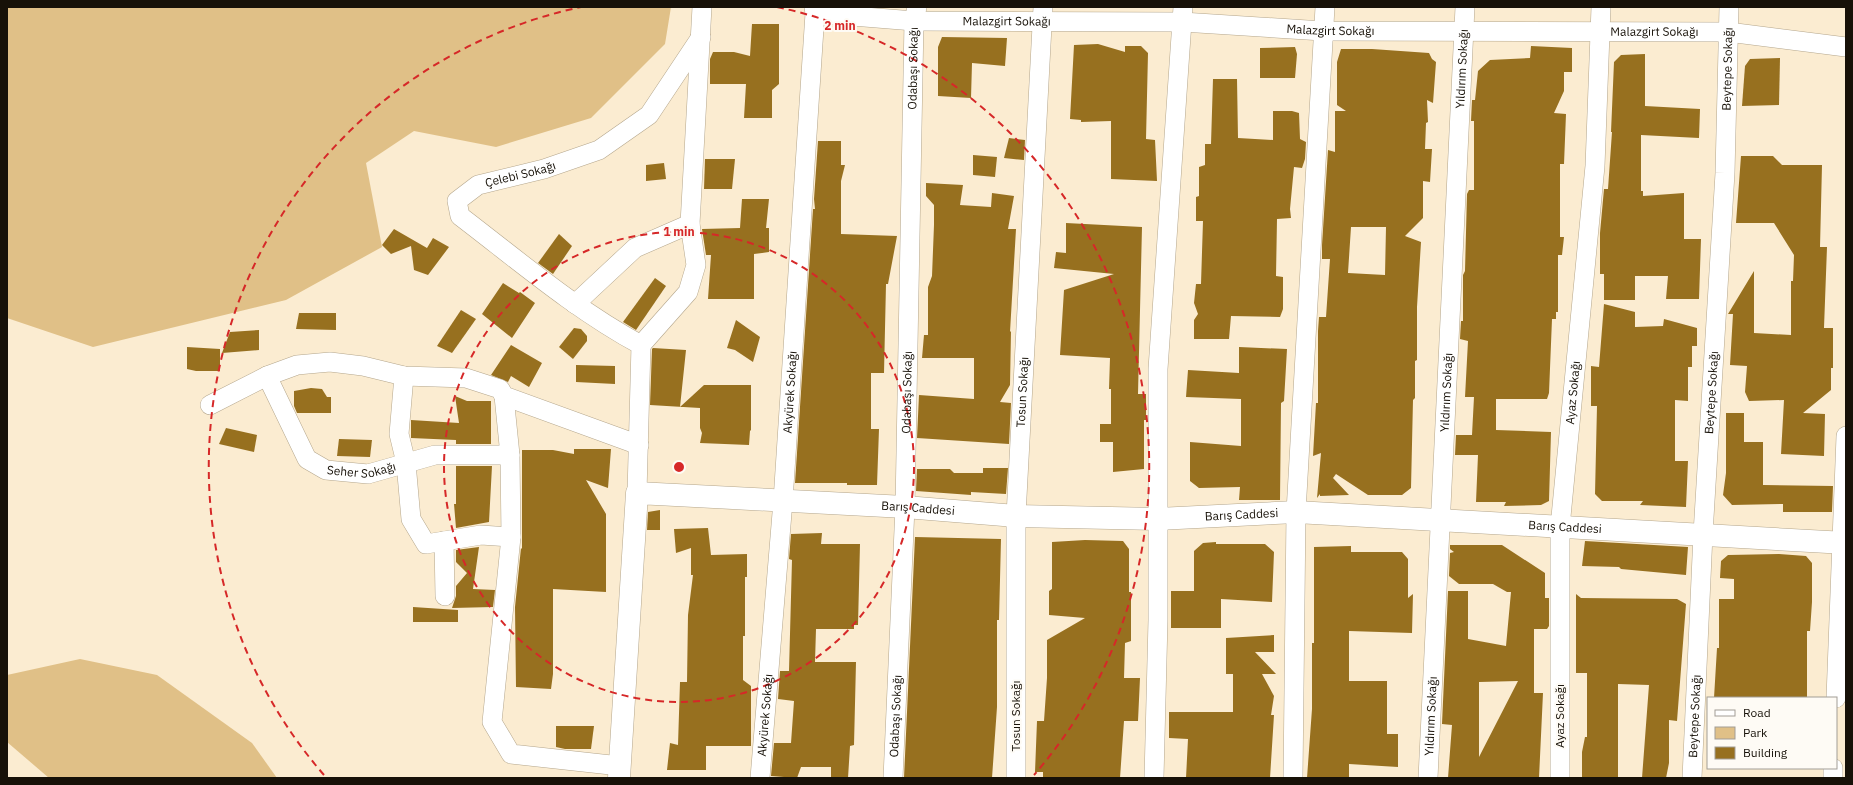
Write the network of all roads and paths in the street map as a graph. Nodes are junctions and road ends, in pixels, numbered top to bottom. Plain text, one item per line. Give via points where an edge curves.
1 (702, 7) edge
2 (1325, 7) edge
3 (1465, 7) edge
4 (1601, 7) edge
5 (1729, 7) edge
6 (815, 10) edge
7 (915, 14) edge
8 (1043, 15) edge
9 (1182, 15) edge
10 (1323, 31) junction
11 (1464, 32) junction
12 (1728, 32) junction
13 (1600, 33) junction
14 (700, 37) junction
15 (1846, 47) edge
16 (690, 224) junction
17 (575, 304) junction
18 (642, 345) junction
19 (267, 376) junction
20 (404, 376) junction
21 (504, 396) junction
22 (210, 405) dead end
23 (1846, 436) edge
24 (638, 445) junction
25 (510, 454) junction
26 (406, 463) junction
27 (637, 493) junction
28 (783, 501) junction
29 (905, 507) junction
30 (1296, 512) junction
31 (1016, 516) junction
32 (1158, 519) junction
33 (1441, 521) junction
34 (1560, 527) junction
35 (1703, 534) junction
36 (511, 537) junction
37 (444, 541) junction
38 (1844, 543) edge
39 (445, 596) dead end
40 (1836, 697) edge
41 (620, 772) edge
42 (760, 778) edge
43 (894, 778) edge
44 (1016, 778) edge
45 (1154, 778) edge
46 (1293, 778) edge
47 (1428, 778) edge
48 (1560, 778) edge
49 (1692, 778) edge

1 - 14 street, Çelebi Sokağı
2 - 10 street
3 - 11 street, Yıldırım Sokağı
4 - 13 street, Ayaz Sokağı
5 - 12 street, Beytepe Sokağı
6 - 7 street, Malazgirt Sokağı
6 - 28 street, Akyürek Sokağı
7 - 8 street, Malazgirt Sokağı
7 - 29 street, Odabaşı Sokağı
8 - 9 street, Malazgirt Sokağı
8 - 31 street, Tosun Sokağı
9 - 10 street, Malazgirt Sokağı
9 - 32 street via 1158,369
10 - 11 street, Malazgirt Sokağı
10 - 30 street
11 - 13 street, Malazgirt Sokağı
11 - 33 street, Yıldırım Sokağı
12 - 13 street, Malazgirt Sokağı
12 - 15 street, Malazgirt Sokağı
12 - 35 street, Beytepe Sokağı via 1725,166
13 - 34 street, Ayaz Sokağı via 1595,166
14 - 16 street, Çelebi Sokağı
14 - 17 street, Çelebi Sokağı via 649,115 599,150 544,169 478,184 457,200 460,216
16 - 17 street via 635,248
16 - 18 street, Çelebi Sokağı via 696,265 688,292
17 - 18 street, Çelebi Sokağı via 610,328
18 - 24 street
19 - 20 street via 297,365 330,362 363,366
19 - 22 street
19 - 26 street, Seher Sokağı via 308,459 326,470 368,474
20 - 21 street via 466,378 500,389
20 - 26 street via 399,434
21 - 24 street
21 - 25 street
23 - 38 street
24 - 27 street
25 - 26 street, Seher Sokağı via 435,455
25 - 36 street
26 - 37 street via 412,520 426,544
27 - 28 street, Barış Caddesi
27 - 41 street
28 - 29 street, Barış Caddesi
28 - 42 street, Akyürek Sokağı
29 - 31 street, Barış Caddesi
29 - 43 street, Odabaşı Sokağı
30 - 32 street, Barış Caddesi
30 - 33 street, Barış Caddesi
30 - 46 street
31 - 32 street, Barış Caddesi
31 - 44 street, Tosun Sokağı
32 - 45 street
33 - 34 street, Barış Caddesi
33 - 47 street, Yıldırım Sokağı
34 - 35 street, Barış Caddesi
34 - 48 street, Ayaz Sokağı
35 - 38 street, Barış Caddesi
35 - 49 street, Beytepe Sokağı
36 - 37 street via 481,534
36 - 41 street via 492,722 511,754
37 - 39 street
38 - 40 street

